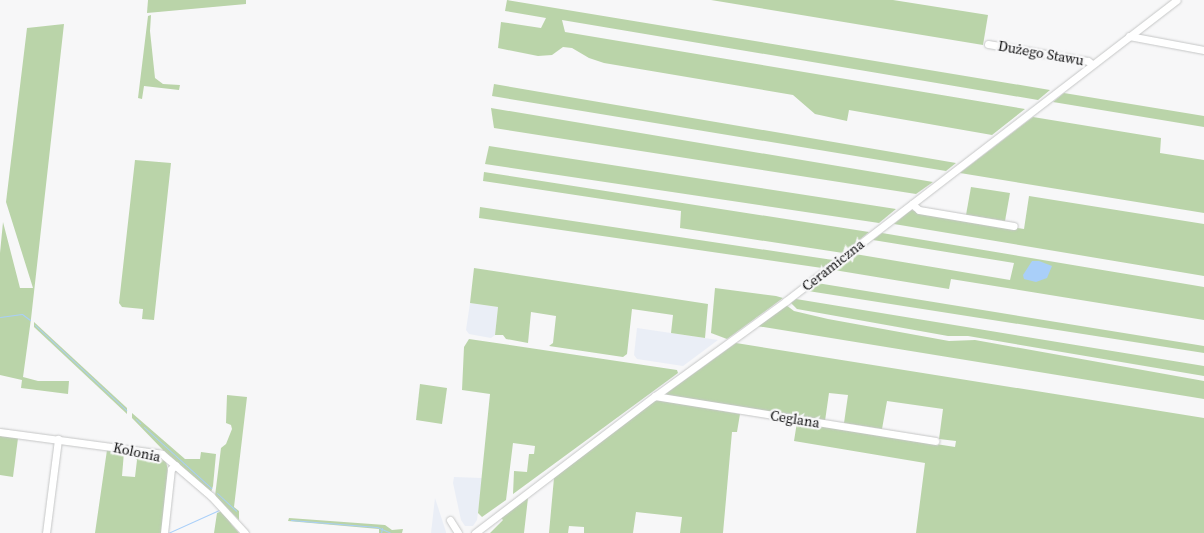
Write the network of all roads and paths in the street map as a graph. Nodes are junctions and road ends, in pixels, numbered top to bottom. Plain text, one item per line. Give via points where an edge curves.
1 (1177, 0) edge
2 (1129, 36) junction
3 (988, 44) dead end
4 (1204, 50) edge
5 (1092, 64) junction
6 (912, 204) junction
7 (1014, 226) dead end
8 (655, 396) junction
9 (0, 432) edge
10 (58, 439) junction
11 (935, 441) dead end
12 (176, 465) junction
13 (486, 524) junction
14 (46, 533) edge
15 (164, 533) edge
16 (245, 533) edge
17 (453, 533) edge
18 (458, 533) edge
19 (475, 533) edge
20 (481, 533) edge

1 - 2 street, Ceramiczna
2 - 4 street
2 - 5 street, Ceramiczna
3 - 5 street, Dużego Stawu
5 - 6 street, Ceramiczna
6 - 7 street via 919,210
6 - 8 street, Ceramiczna
8 - 11 street, Ceglana
8 - 13 street, Ceramiczna
9 - 10 street, Kolonia
10 - 12 street, Kolonia via 155,452
10 - 14 street
12 - 15 street via 171,469
12 - 16 street, Kolonia
13 - 19 street, Ceramiczna
13 - 20 street, Ceramiczna
17 - 18 street via 450,520

